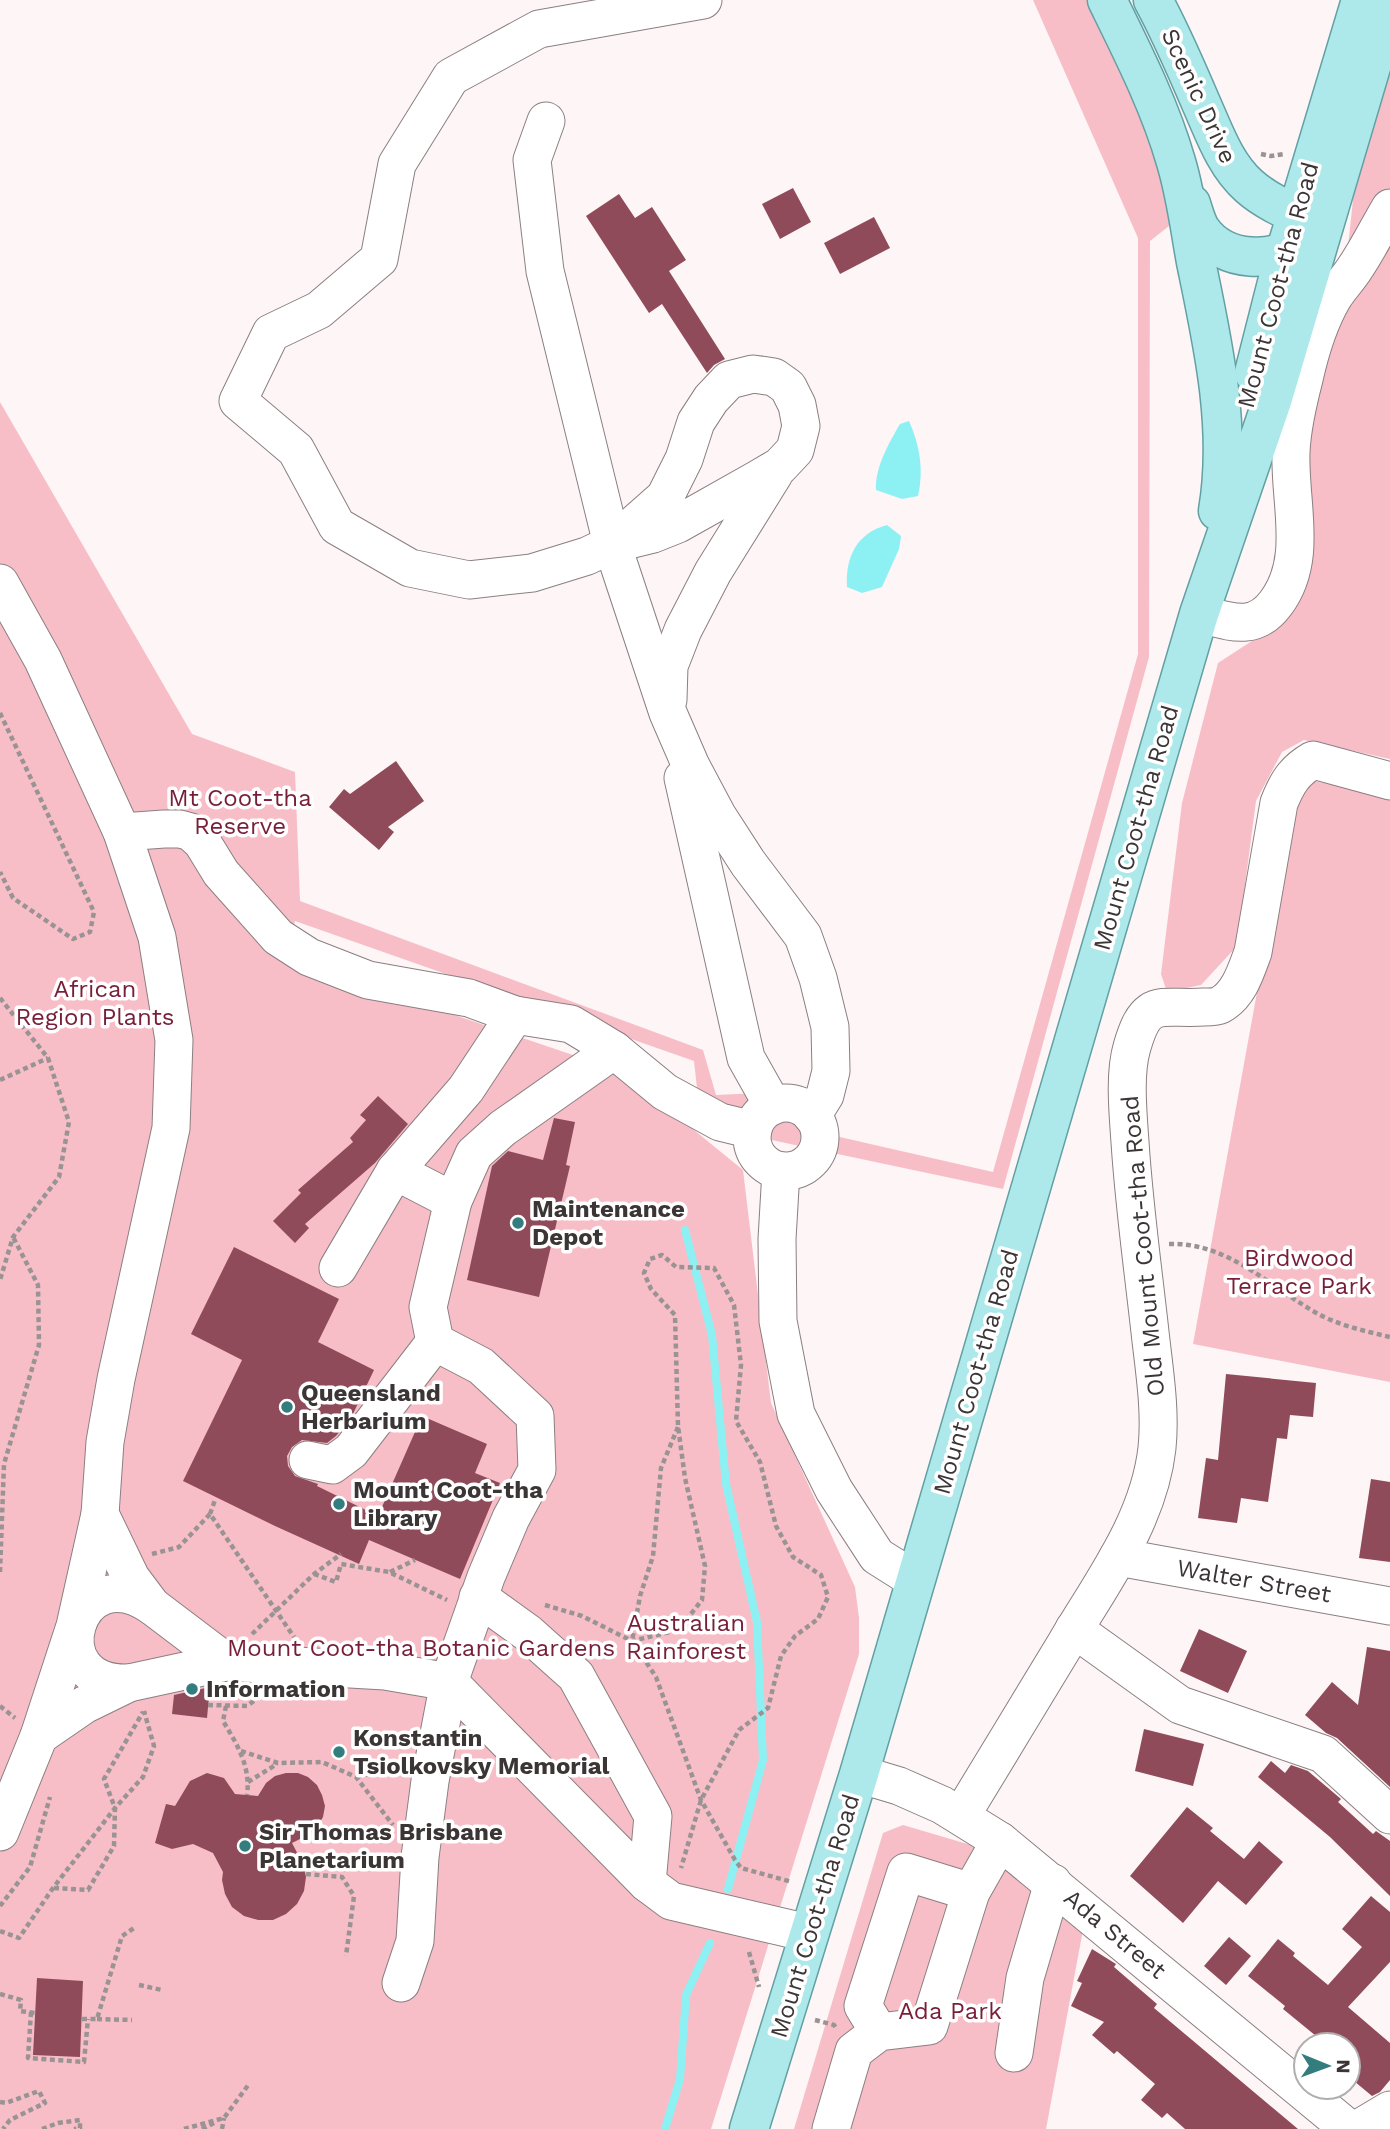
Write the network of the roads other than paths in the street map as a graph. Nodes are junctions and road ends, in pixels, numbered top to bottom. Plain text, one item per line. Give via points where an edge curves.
1 (702, 0) edge
2 (1107, 0) edge
3 (1153, 0) edge
4 (1361, 0) edge
5 (1390, 2) edge
6 (546, 121) dead end
7 (1177, 163) junction
8 (1390, 208) edge
9 (1310, 220) junction
10 (1285, 253) junction
11 (780, 466) junction
12 (1216, 526) junction
13 (612, 544) junction
14 (0, 583) edge
15 (1199, 614) junction
16 (668, 713) junction
17 (1390, 781) edge
18 (122, 832) junction
19 (515, 1015) junction
20 (614, 1050) junction
21 (812, 1116) junction
22 (763, 1118) junction
23 (395, 1171) junction
24 (781, 1171) junction
25 (453, 1201) junction
26 (338, 1268) dead end
27 (435, 1342) junction
28 (308, 1460) dead end
29 (100, 1514) junction
30 (1118, 1557) junction
31 (915, 1580) junction
32 (478, 1597) junction
33 (152, 1605) junction
34 (1390, 1606) edge
35 (75, 1626) junction
36 (1074, 1629) junction
37 (236, 1662) junction
38 (449, 1682) junction
39 (139, 1699) junction
40 (40, 1736) junction
41 (859, 1774) junction
42 (1390, 1815) edge
43 (961, 1816) junction
44 (0, 1832) edge
45 (1000, 1841) junction
46 (1053, 1882) junction
47 (659, 1892) junction
48 (971, 1892) junction
49 (808, 1933) junction
50 (401, 1983) dead end
51 (879, 2032) junction
52 (1014, 2053) dead end
53 (1390, 2110) edge
54 (749, 2129) edge
55 (831, 2129) edge
56 (1349, 2129) edge
57 (1359, 2129) edge

1 - 13 street via 539,29 451,77 397,164 379,259 319,310 271,333 238,401 296,450 337,526 410,568 469,580 532,573
2 - 7 main road, Scenic Drive
3 - 9 main road, Scenic Drive via 1230,164 1251,188
4 - 9 main road, Mount Coot-tha Road
5 - 9 main road
6 - 13 street via 532,160 545,271
7 - 10 main road, Scenic Drive via 1196,218 1209,238 1248,256
7 - 12 main road, Scenic Drive via 1220,405 1224,466
8 - 15 street via 1323,318 1304,375 1291,451 1297,539 1287,582 1278,601 1259,620 1243,623
9 - 10 main road, Scenic Drive
9 - 15 main road, Mount Coot-tha Road via 1262,433
10 - 12 main road, Mount Coot-tha Road
11 - 13 street via 678,524
11 - 13 street via 795,450 801,426 788,387 774,377 753,374 729,380 696,422 665,497
11 - 16 street via 713,572 683,630 669,666
12 - 15 main road, Mount Coot-tha Road
13 - 16 street
14 - 18 street via 43,660
15 - 31 main road, Mount Coot-tha Road
16 - 21 street via 717,815 803,936 830,1027 831,1071 825,1096
16 - 22 street
17 - 30 street, Old Mount Coot-tha Road via 1313,760 1299,768 1279,803 1253,952 1239,985 1219,1006 1166,1007 1144,1016 1131,1051 1128,1106 1156,1384 1157,1447 1142,1509
18 - 19 street via 191,832 278,937 309,957 368,980 469,998
18 - 29 street via 157,937 174,1041 171,1128 116,1379 105,1442
19 - 20 street via 570,1024
19 - 23 street via 466,1089
20 - 22 street via 665,1092 720,1122
20 - 25 street via 503,1128 474,1154
21 - 22 street via 794,1104
21 - 24 street via 818,1126 817,1149 803,1166
22 - 24 street via 752,1141 761,1161
23 - 25 street
23 - 26 street
24 - 31 street via 776,1239 778,1321 796,1414 834,1490 877,1556
25 - 27 street via 428,1307
27 - 28 street via 351,1451 332,1465
27 - 32 street via 481,1366 535,1416 537,1470
29 - 33 street via 131,1578
29 - 35 street
30 - 34 street, Walter Street
30 - 36 street, Old Mount Coot-tha Road
31 - 41 main road, Mount Coot-tha Road
32 - 38 street
32 - 47 street via 576,1676 653,1816
33 - 35 street via 136,1595 100,1596 86,1607
33 - 37 street
35 - 39 street via 74,1647 81,1664 94,1677
35 - 40 street
36 - 42 street via 1180,1706 1323,1754
36 - 43 street, Old Mount Coot-tha Road
37 - 38 street via 385,1671
37 - 39 street
38 - 47 street
38 - 50 street via 420,1857 415,1941
39 - 40 street via 84,1705
40 - 44 street
41 - 43 street, Ada Street via 899,1786
41 - 49 main road, Mount Coot-tha Road
43 - 45 street, Ada Street
45 - 46 street, Ada Street
45 - 48 street
46 - 52 street via 1025,1978
46 - 56 street, Ada Street
47 - 49 street
48 - 51 street via 929,2026
48 - 51 street via 906,1872 863,2006
49 - 54 main road, Mount Coot-tha Road
51 - 55 street via 854,2050
53 - 57 street

